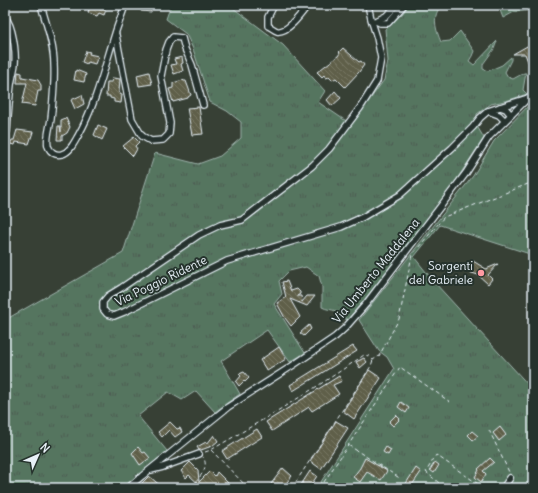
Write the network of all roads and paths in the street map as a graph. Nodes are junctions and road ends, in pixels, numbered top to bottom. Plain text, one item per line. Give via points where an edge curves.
1 (41, 5) edge
2 (125, 5) edge
3 (274, 5) edge
4 (308, 5) edge
5 (368, 5) edge
6 (397, 5) edge
7 (404, 5) edge
8 (5, 17) edge
9 (374, 20) junction
10 (115, 33) junction
11 (533, 93) edge
12 (528, 98) junction
13 (203, 105) dead end
14 (500, 106) junction
15 (488, 111) junction
16 (511, 115) junction
17 (504, 120) junction
18 (5, 135) edge
19 (533, 182) edge
20 (373, 360) junction
21 (450, 402) dead end
22 (489, 430) dead end
23 (348, 445) junction
24 (211, 450) junction
25 (199, 454) junction
26 (149, 470) junction
27 (510, 478) joint
28 (401, 479) dead end
29 (439, 483) dead end
30 (128, 488) edge
31 (195, 488) edge
32 (248, 488) edge
33 (292, 488) edge
34 (320, 488) edge
35 (484, 488) edge
36 (503, 488) edge

1 - 10 street via 54,53 48,147 55,154 66,153 81,131 98,94
2 - 10 street
3 - 4 street via 268,17 268,26 276,31 282,31 292,24
5 - 9 street, Via Poggio Ridente
6 - 9 street via 386,16
7 - 9 street via 388,22 380,23
8 - 18 street via 15,49 15,64
9 - 15 street, Via Poggio Ridente via 381,58 377,81 329,150 242,220 220,225 199,235 108,296 103,302 103,309 107,314 114,316 124,312 227,261 341,227 363,217 400,195
10 - 13 street via 132,119 142,136 151,141 163,140 169,134 170,122 161,76 166,50 173,37 182,38
11 - 12 street, Via Umberto Maddalena
12 - 14 street, Via Poggio Ridente
12 - 16 street, Via Umberto Maddalena
14 - 15 street, Via Poggio Ridente
14 - 16 street
15 - 17 street
16 - 17 street, Via Umberto Maddalena
17 - 26 street, Via Umberto Maddalena via 489,137 462,180 346,328 228,407
19 - 20 path via 444,217 412,255 399,319 379,356
20 - 24 path via 364,355 273,414
20 - 33 path
21 - 23 path via 400,367
22 - 27 path
23 - 28 path
23 - 34 path
24 - 25 path
24 - 32 path
25 - 26 street
25 - 31 path via 206,462 205,469 193,486
26 - 30 street, Via Umberto Maddalena
27 - 36 street
29 - 35 path via 426,472 436,455

